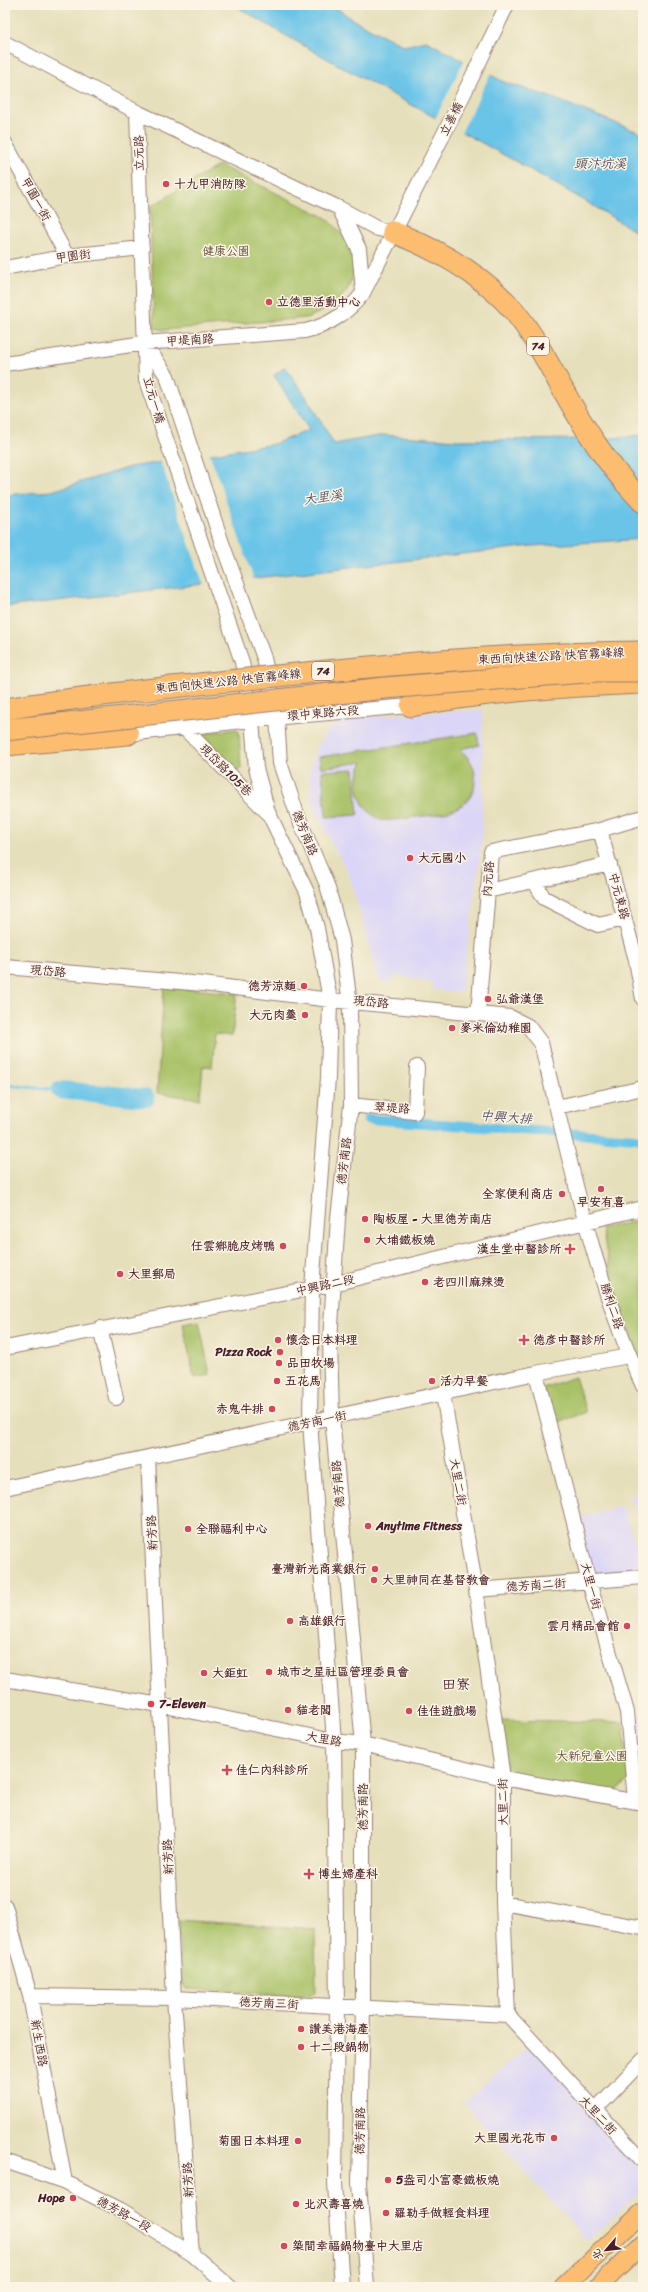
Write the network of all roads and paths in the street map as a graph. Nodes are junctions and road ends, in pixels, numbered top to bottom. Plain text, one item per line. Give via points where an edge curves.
1 (507, 5) edge
2 (5, 43) edge
3 (137, 112) junction
4 (5, 143) edge
5 (339, 208) junction
6 (393, 232) junction
7 (142, 248) junction
8 (67, 256) junction
9 (5, 268) edge
10 (363, 293) junction
11 (144, 343) junction
12 (151, 361) junction
13 (5, 364) edge
14 (643, 502) edge
15 (643, 652) edge
16 (643, 665) edge
17 (643, 671) edge
18 (643, 683) edge
19 (643, 690) edge
20 (271, 694) junction
21 (248, 697) junction
22 (411, 706) junction
23 (5, 710) edge
24 (277, 718) junction
25 (252, 720) junction
26 (5, 721) edge
27 (184, 728) junction
28 (5, 730) edge
29 (128, 734) junction
30 (5, 745) edge
31 (5, 750) edge
32 (268, 812) junction
33 (643, 818) edge
34 (600, 830) junction
35 (610, 864) junction
36 (534, 881) junction
37 (487, 891) junction
38 (625, 919) junction
39 (640, 959) edge
40 (5, 967) edge
41 (643, 999) edge
42 (330, 1000) junction
43 (350, 1000) junction
44 (478, 1014) junction
45 (417, 1067) dead end
46 (643, 1088) edge
47 (351, 1105) junction
48 (557, 1107) junction
49 (643, 1208) edge
50 (587, 1223) junction
51 (333, 1284) junction
52 (312, 1288) junction
53 (100, 1328) junction
54 (5, 1348) edge
55 (629, 1356) junction
56 (536, 1373) junction
57 (643, 1386) edge
58 (443, 1394) junction
59 (116, 1398) dead end
60 (332, 1417) junction
61 (310, 1422) junction
62 (148, 1459) junction
63 (5, 1488) edge
64 (643, 1577) edge
65 (589, 1582) junction
66 (476, 1590) junction
67 (5, 1679) edge
68 (160, 1705) junction
69 (334, 1742) junction
70 (363, 1744) junction
71 (503, 1778) junction
72 (639, 1802) edge
73 (503, 1903) junction
74 (5, 1906) edge
75 (643, 1928) edge
76 (30, 1996) junction
77 (174, 1998) junction
78 (337, 2006) junction
79 (363, 2008) junction
80 (508, 2015) junction
81 (643, 2060) edge
82 (594, 2111) junction
83 (5, 2161) edge
84 (643, 2161) edge
85 (65, 2182) junction
86 (643, 2212) edge
87 (643, 2244) edge
88 (192, 2254) junction
89 (230, 2287) edge
90 (342, 2287) edge
91 (367, 2287) edge
92 (563, 2287) edge
93 (598, 2287) edge

1 - 6 street, 立善橋
2 - 3 street
3 - 5 street
3 - 7 street, 立元路
4 - 8 street, 甲園一街
5 - 6 street via 378,229
5 - 10 street via 358,249
6 - 10 street, 甲堤南路
6 - 14 highway, 74 via 437,252 468,270 504,301 528,330 588,432 620,476
7 - 8 street, 甲園街
7 - 11 street, 立元路
8 - 9 street, 甲園街
10 - 11 street, 甲堤南路 via 339,316 309,330
11 - 12 street, 立元一橋
11 - 13 street, 甲堤南路
12 - 20 street, 立元一橋 via 170,383 222,543 264,658
12 - 21 street, 立元一橋 via 146,380 240,655
15 - 23 highway, 東西向快速公路 快官霧峰線 / 74, bridge via 597,652 383,664 170,687
16 - 20 street, 環中東路六段
17 - 28 highway, 東西向快速公路 快官霧峰線 / 74, bridge via 597,671 385,688
18 - 22 highway via 597,684 455,697
19 - 22 street, 環中東路六段
20 - 21 street, 環中東路六段
20 - 24 street, 德芳南路
21 - 25 street, 德芳南路
21 - 26 street, 環中東路六段
22 - 24 street, 環中東路六段
24 - 25 street, 環中東路六段
24 - 43 street, 德芳南路 via 280,763 297,814 327,885 342,940
25 - 27 street, 環中東路六段
25 - 32 street, 德芳南路 via 256,768
27 - 29 street, 環中東路六段
27 - 32 street, 現岱路105巷
29 - 30 highway
29 - 31 street, 環中東路六段
32 - 42 street, 德芳南路 via 307,892
33 - 34 street, 內元路
34 - 35 street, 中元東路
34 - 37 street, 內元路 via 491,852
35 - 36 street, 中元東路
35 - 38 street, 中元東路
36 - 37 street, 中元東路
36 - 38 street via 544,898 598,925
37 - 44 street, 內元路
38 - 39 street, 中元東路
39 - 41 street, 中元東路
40 - 42 street, 現岱路 via 203,984
42 - 43 street, 現岱路
42 - 52 street, 德芳南路 via 328,1078
43 - 44 street, 現岱路
43 - 47 street, 德芳南路
44 - 48 street, 現岱路 via 510,1017 528,1026 536,1035 541,1043
45 - 47 street, 翠堤路 via 415,1112
46 - 48 street
47 - 51 street, 德芳南路
48 - 50 street, 現岱路
49 - 50 street, 中興路二段
50 - 51 street, 中興路二段
50 - 55 street, 勝利二路 via 610,1303
51 - 52 street, 中興路二段
51 - 60 street, 德芳南路 via 330,1340
52 - 53 street, 中興路二段
52 - 61 street, 德芳南路
53 - 54 street, 中興路二段
53 - 59 street
55 - 56 street, 德芳南一街
55 - 57 street, 勝利二路
56 - 58 street, 德芳南一街
56 - 65 street, 大里一街
58 - 60 street, 德芳南一街
58 - 66 street, 大里二街
60 - 61 street, 德芳南一街
60 - 70 street, 德芳南路
61 - 62 street, 德芳南一街
61 - 69 street, 德芳南路
62 - 63 street, 德芳南一街
62 - 68 street, 新芳路
64 - 65 street, 德芳南二街
65 - 66 street, 德芳南二街
65 - 72 street, 大里一街 via 627,1712
66 - 71 street, 大里二街
67 - 68 street, 大里路
68 - 69 street, 大里路
68 - 77 street, 新芳路
69 - 70 street, 大里路
69 - 78 street, 德芳南路
70 - 71 street, 大里路
70 - 79 street, 德芳南路
71 - 72 street, 大里路
71 - 73 street, 大里二街
73 - 75 street
73 - 80 street, 大里二街
74 - 76 street, 新生西路
76 - 77 street, 德芳南三街
76 - 85 street, 新生西路
77 - 78 street, 德芳南三街
77 - 88 street, 新芳路
78 - 79 street, 德芳南三街
78 - 90 street, 德芳南路 via 335,2184
79 - 80 street, 德芳南三街
79 - 91 street, 德芳南路 via 359,2183
80 - 82 street, 大里二街
81 - 82 street
82 - 84 street, 大里二街
83 - 85 street, 德芳路一段
85 - 88 street, 德芳路一段 via 121,2210
86 - 92 main road
87 - 93 main road
88 - 89 street, 德芳路一段

